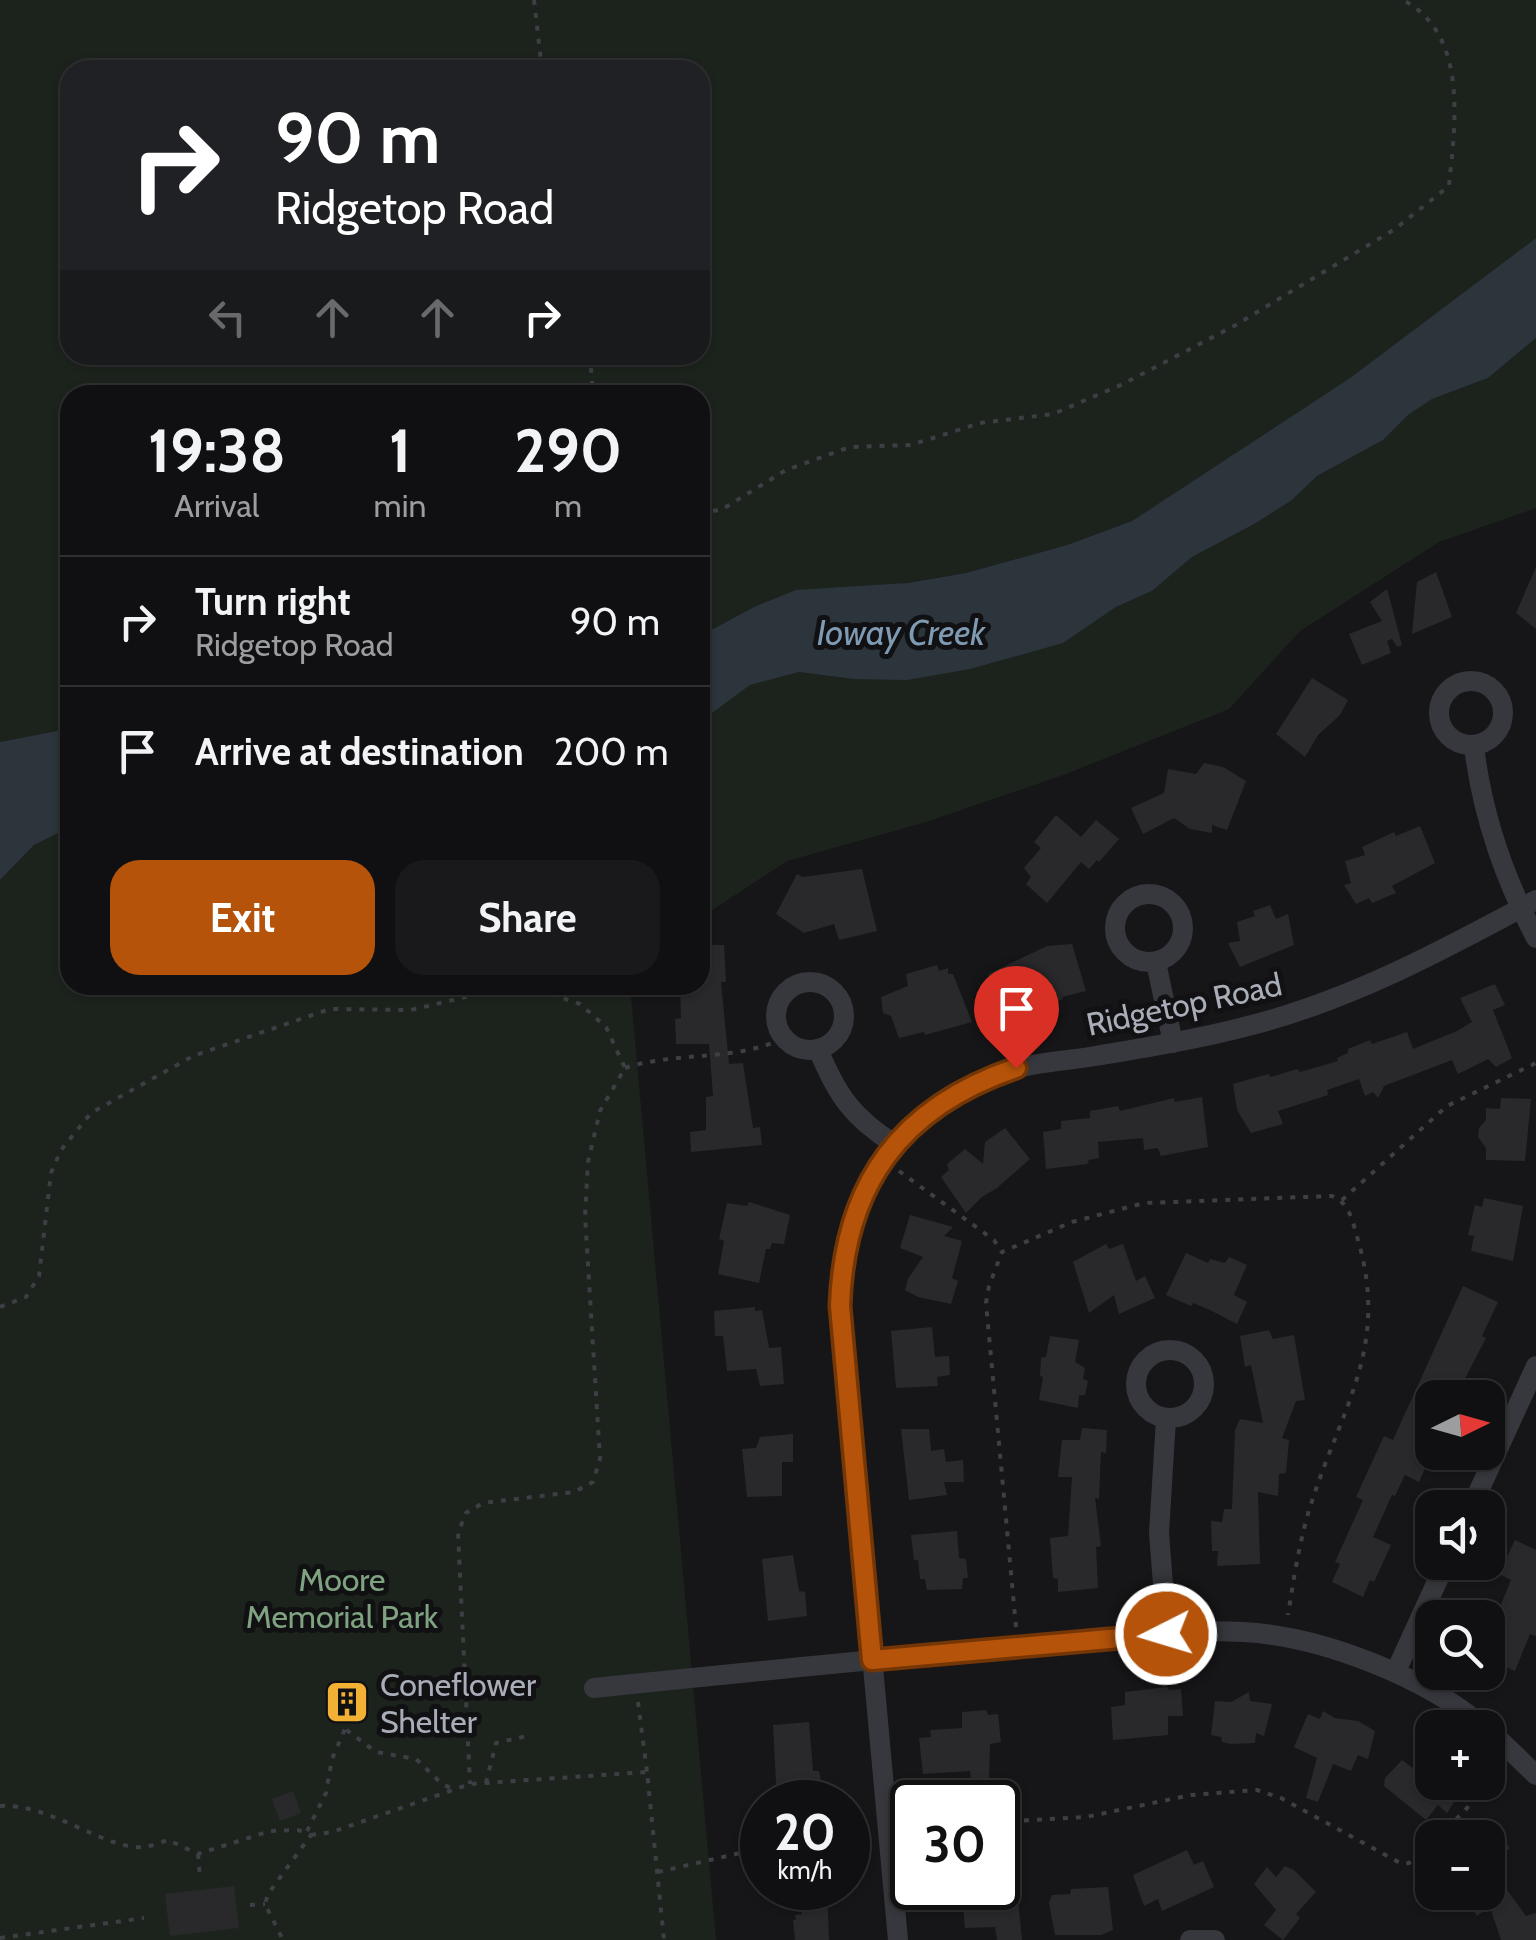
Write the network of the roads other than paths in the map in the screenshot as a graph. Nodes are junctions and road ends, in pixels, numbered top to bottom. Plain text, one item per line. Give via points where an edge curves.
1 (1474, 746) dead end
2 (1528, 904) edge
3 (1536, 938) edge
4 (1156, 962) dead end
5 (1172, 1043) junction
6 (818, 1049) junction
7 (888, 1152) junction
8 (1536, 1366) edge
9 (1166, 1419) dead end
10 (1479, 1490) edge
11 (1438, 1580) edge
12 (1166, 1634) junction
13 (872, 1660) junction
14 (1396, 1671) junction
15 (594, 1688) dead end
16 (1465, 1710) edge
17 (1505, 1745) edge
18 (1536, 1775) edge
19 (898, 1940) edge
20 (1190, 1940) edge
21 (1214, 1940) edge

1 - 2 street via 1480,792
2 - 3 street
2 - 5 street, Ridgetop Road via 1385,978 1255,1024
4 - 5 street
5 - 7 street, Ridgetop Road via 1016,1068 977,1081 922,1117
6 - 6 street via 784,1038 776,1016 784,994 804,982 836,993 845,1015 838,1037
6 - 7 street via 836,1091
7 - 13 street, Ridgetop Road via 852,1221 841,1267
8 - 10 street
9 - 12 street via 1159,1533
11 - 14 street
12 - 13 street
12 - 14 street via 1284,1638
13 - 15 street
13 - 19 street, Ridgetop Road
14 - 16 street
17 - 18 street
20 - 21 street

